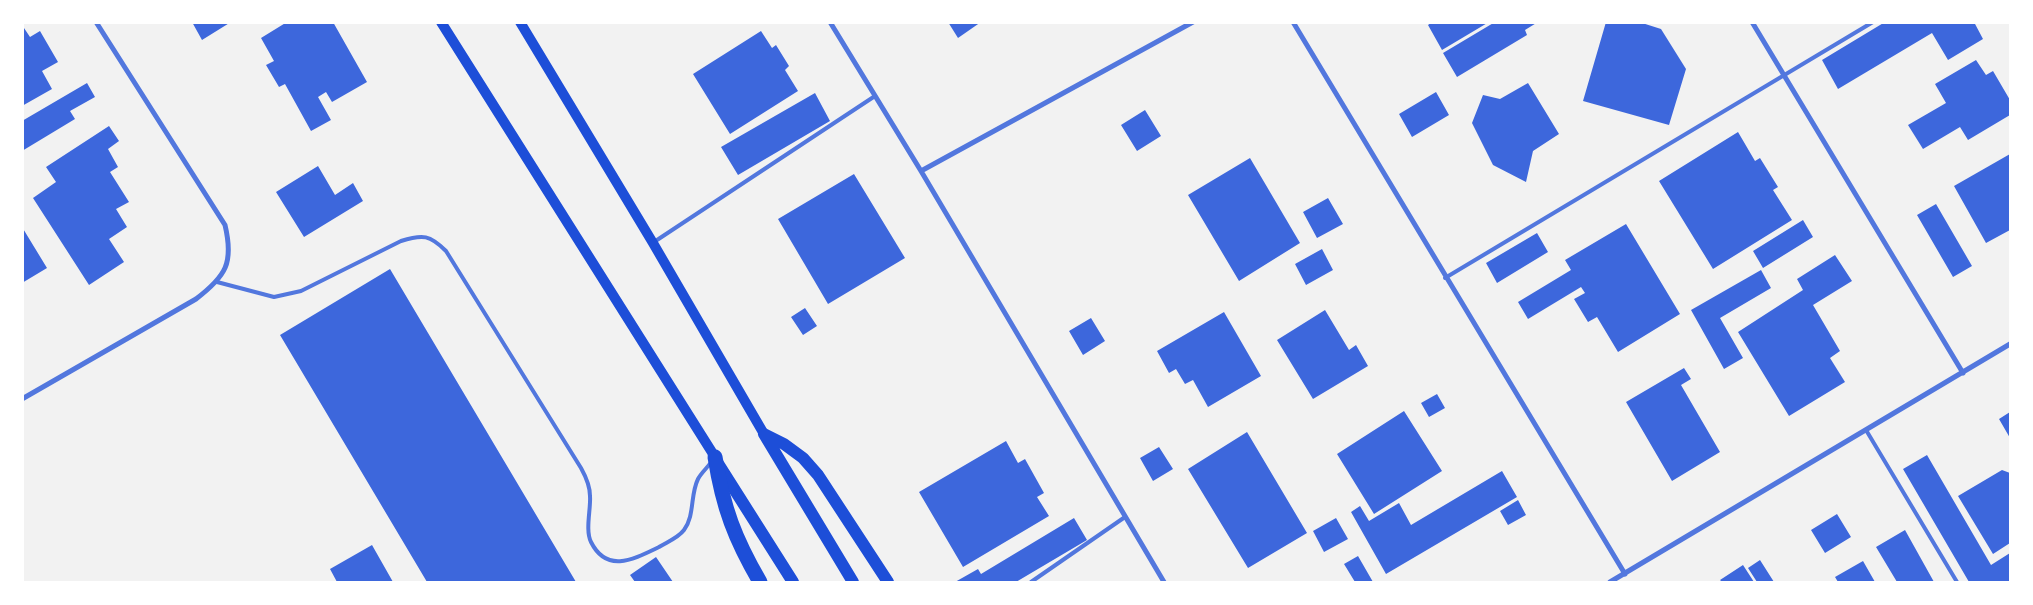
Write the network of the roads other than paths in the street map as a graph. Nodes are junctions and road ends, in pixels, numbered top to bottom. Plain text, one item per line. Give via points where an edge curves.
1 (96, 22) edge
2 (441, 22) edge
3 (520, 22) edge
4 (830, 22) edge
5 (1193, 22) edge
6 (1293, 22) edge
7 (1752, 22) edge
8 (1872, 22) edge
9 (1784, 76) junction
10 (875, 96) junction
11 (921, 170) junction
12 (653, 243) junction
13 (1445, 278) junction
14 (217, 282) junction
15 (2010, 344) edge
16 (1963, 372) junction
17 (22, 399) edge
18 (1866, 430) junction
19 (764, 434) junction
20 (715, 457) junction
21 (1125, 517) junction
22 (1624, 574) junction
23 (760, 582) edge
24 (793, 582) edge
25 (853, 582) edge
26 (888, 582) edge
27 (1031, 582) edge
28 (1164, 582) edge
29 (1610, 582) edge
30 (1957, 582) edge

1 - 14 street via 225,225 230,245 227,264
2 - 20 main road
3 - 12 main road
4 - 10 street
5 - 11 street
6 - 13 street
7 - 9 street
8 - 9 lane
9 - 13 lane
9 - 16 street
10 - 11 street
10 - 12 lane
11 - 21 street
12 - 19 main road
13 - 22 street
14 - 17 street via 196,299
14 - 20 lane via 274,297 301,291 401,241 417,236 434,239 446,251 581,468 588,481 590,496 590,539 597,552 609,560 625,562 639,557 684,531 690,520 698,479
15 - 16 street
16 - 18 street
18 - 22 street
18 - 30 lane
19 - 25 main road
19 - 26 main road via 803,458 818,474
20 - 23 highway via 728,518 739,546
20 - 24 main road
21 - 27 lane
21 - 28 street
22 - 29 street

